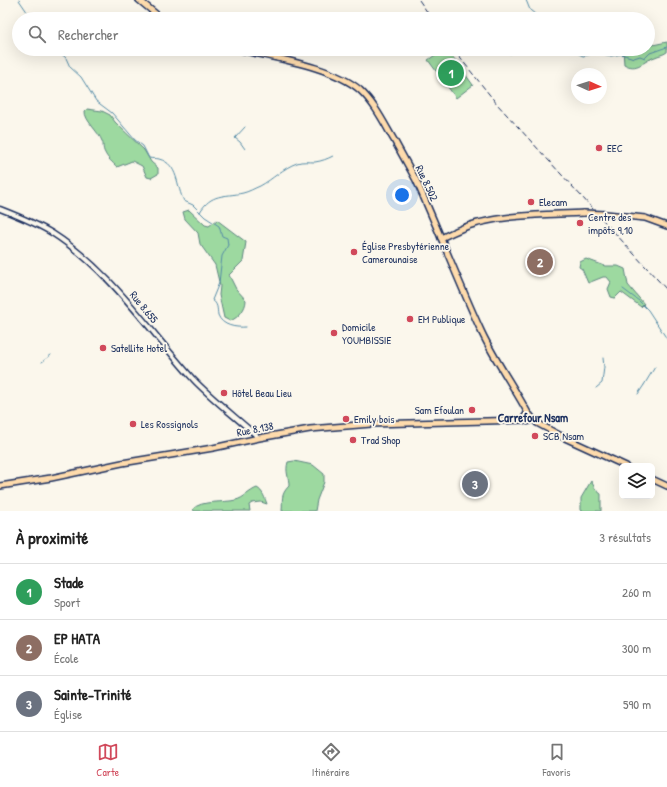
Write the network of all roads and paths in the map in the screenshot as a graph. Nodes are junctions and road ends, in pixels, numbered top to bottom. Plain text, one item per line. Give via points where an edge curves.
1 (139, 0) edge
2 (154, 12) edge
3 (264, 56) edge
4 (0, 209) edge
5 (667, 226) edge
6 (441, 238) junction
7 (527, 418) junction
8 (259, 438) junction
9 (619, 463) edge
10 (655, 480) edge
11 (0, 486) edge
12 (667, 486) edge

1 - 2 main road
3 - 6 main road, Rue 8.502 via 323,71 359,90 374,106 416,180
4 - 8 street, Rue 8.655 via 43,228 76,252 128,300 195,380
5 - 6 main road, bridge via 645,218 606,214 542,214 489,220 467,226
6 - 7 main road, Rue 8.502 via 491,351 524,406
7 - 8 main road, Rue 8.138 via 349,425
7 - 9 main road
8 - 11 main road, Rue 8.138
10 - 12 main road

